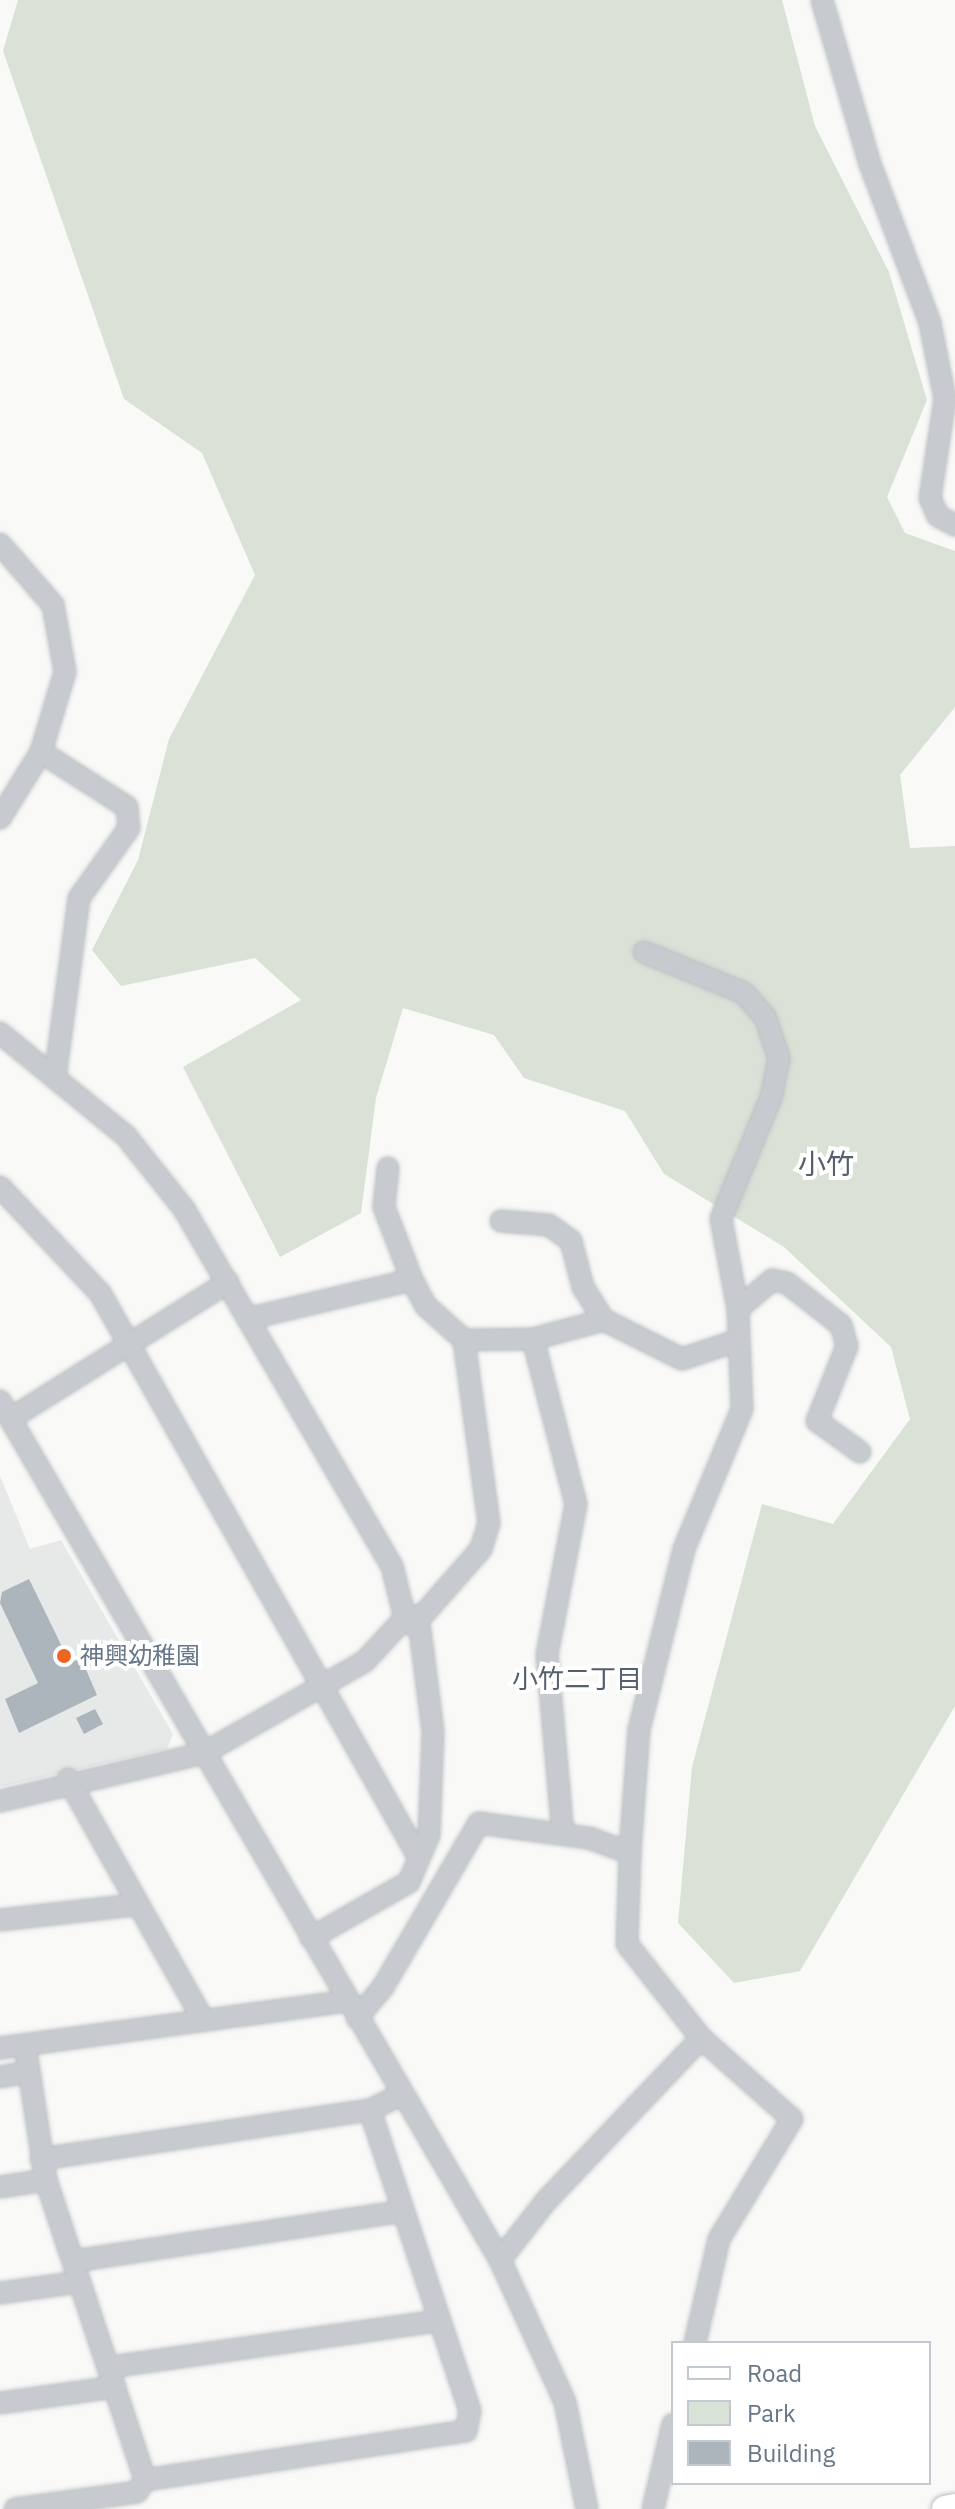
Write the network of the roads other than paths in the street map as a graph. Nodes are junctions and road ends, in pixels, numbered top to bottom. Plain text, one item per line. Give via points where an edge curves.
1 (822, 0) edge
2 (955, 525) edge
3 (0, 544) edge
4 (41, 752) junction
5 (0, 818) edge
6 (644, 952) dead end
7 (0, 1033) edge
8 (56, 1071) junction
9 (388, 1168) dead end
10 (0, 1187) edge
11 (501, 1221) dead end
12 (412, 1280) junction
13 (228, 1282) junction
14 (738, 1309) junction
15 (251, 1318) junction
16 (604, 1320) junction
17 (533, 1339) junction
18 (464, 1340) junction
19 (739, 1340) junction
20 (130, 1346) junction
21 (6, 1409) edge
22 (860, 1452) dead end
23 (405, 1618) junction
24 (322, 1686) junction
25 (204, 1753) junction
26 (68, 1779) junction
27 (0, 1801) edge
28 (563, 1833) junction
29 (630, 1853) junction
30 (419, 1858) junction
31 (134, 1905) junction
32 (0, 1920) edge
33 (311, 1938) junction
34 (352, 2009) junction
35 (203, 2020) junction
36 (701, 2038) junction
37 (25, 2045) junction
38 (0, 2048) edge
39 (29, 2072) junction
40 (0, 2077) edge
41 (401, 2095) junction
42 (370, 2110) junction
43 (41, 2159) junction
44 (46, 2180) junction
45 (0, 2187) edge
46 (403, 2211) junction
47 (500, 2260) junction
48 (74, 2261) junction
49 (79, 2282) junction
50 (0, 2293) edge
51 (439, 2321) junction
52 (695, 2341) edge
53 (112, 2377) junction
54 (0, 2403) edge
55 (671, 2432) edge
56 (145, 2480) junction
57 (955, 2507) edge
58 (15, 2509) edge
59 (587, 2509) edge
60 (653, 2509) edge
61 (945, 2509) edge

1 - 2 street via 870,164 930,323 945,399 930,498 938,516
3 - 4 street via 53,605 61,632 59,711
4 - 5 street
4 - 8 street via 127,807 129,828 79,898
6 - 14 street via 744,993 777,1042 772,1095 721,1219
7 - 8 street
8 - 13 street via 126,1136
9 - 12 street via 384,1207
10 - 20 street via 100,1293
11 - 16 street via 549,1225 571,1241 583,1287
12 - 15 street
12 - 18 street via 426,1306
13 - 15 street
13 - 20 street
14 - 19 street
14 - 22 street via 772,1280 787,1283 841,1325 847,1346 817,1421
15 - 23 street via 392,1566
16 - 17 street
16 - 19 street via 682,1359
17 - 18 street
17 - 28 street via 576,1504 547,1655
18 - 23 street via 489,1523 481,1549 433,1604 423,1615
19 - 29 street via 742,1409 684,1549 639,1729
20 - 21 street
20 - 24 street
21 - 25 street
23 - 24 street via 365,1661
23 - 30 street via 420,1630 433,1732 429,1835
24 - 25 street
24 - 30 street
25 - 26 street
25 - 33 street
26 - 27 street
26 - 31 street
28 - 29 street
28 - 34 street via 479,1823 383,1987
29 - 36 street via 627,1944
30 - 33 street via 409,1882
31 - 32 street
31 - 35 street
33 - 34 street
34 - 35 street
34 - 41 street
35 - 37 street
36 - 47 street via 546,2201
36 - 52 street via 792,2119 719,2239
37 - 38 street
37 - 39 street
39 - 40 street
39 - 43 street
41 - 42 street
41 - 47 street
42 - 43 street
42 - 46 street
43 - 44 street
44 - 45 street
44 - 48 street
46 - 48 street
46 - 51 street
47 - 59 street via 565,2402
48 - 49 street
49 - 50 street
49 - 53 street
51 - 53 street
51 - 56 street via 470,2411 466,2431
53 - 54 street
53 - 56 street
55 - 60 street
56 - 58 street via 137,2492
57 - 61 main road

